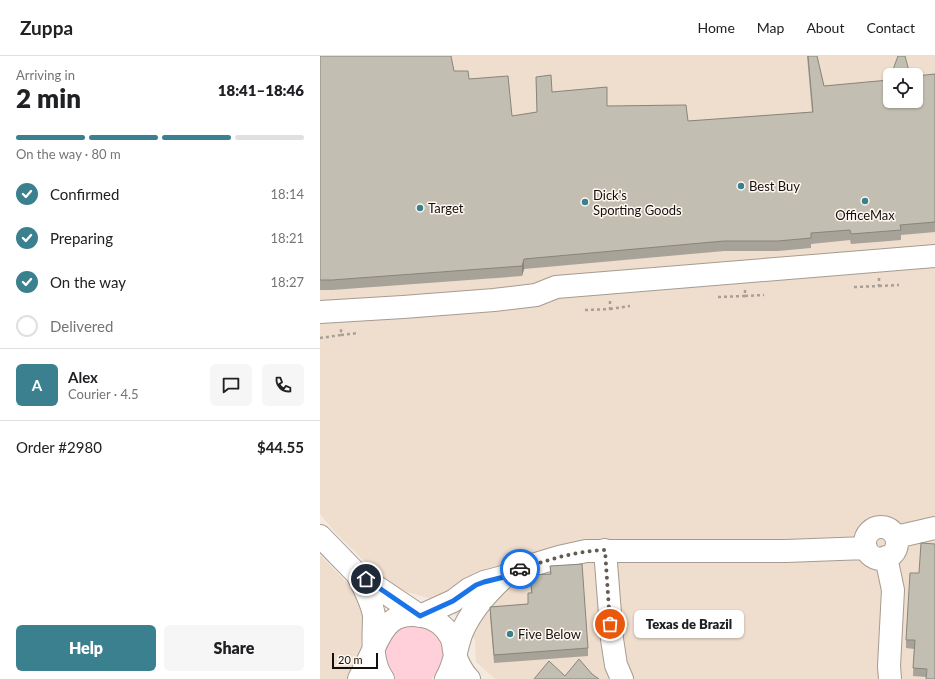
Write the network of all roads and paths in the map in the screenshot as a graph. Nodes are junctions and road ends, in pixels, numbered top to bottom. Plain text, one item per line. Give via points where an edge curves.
1 (935, 256) edge
2 (879, 275) dead end
3 (744, 285) dead end
4 (900, 285) dead end
5 (879, 286) junction
6 (854, 287) dead end
7 (609, 295) dead end
8 (764, 295) dead end
9 (745, 296) junction
10 (718, 297) dead end
11 (630, 306) dead end
12 (610, 309) junction
13 (585, 310) dead end
14 (320, 312) edge
15 (340, 324) dead end
16 (359, 333) dead end
17 (341, 335) junction
18 (320, 338) edge
19 (935, 528) edge
20 (320, 536) edge
21 (896, 536) junction
22 (866, 548) junction
23 (605, 550) junction
24 (886, 557) junction
25 (356, 573) junction
26 (504, 577) junction
27 (420, 616) junction
28 (374, 647) junction
29 (455, 655) junction
30 (359, 679) edge
31 (384, 679) edge
32 (446, 679) edge
33 (469, 679) edge
34 (622, 679) edge
35 (890, 679) edge

1 - 14 street via 556,287 536,295 448,304
2 - 5 path
3 - 9 path
4 - 5 path
5 - 6 path
7 - 12 path
8 - 9 path
9 - 10 path
11 - 12 path
12 - 13 path
15 - 17 path
16 - 17 path
17 - 18 path
19 - 21 street
20 - 25 street
21 - 22 street via 889,529 878,527 869,532
21 - 24 street via 894,551
22 - 23 street via 786,551
22 - 24 street via 872,556
23 - 26 street via 559,557 516,570
23 - 34 street via 612,639 616,664
24 - 35 street via 893,590
25 - 27 street
25 - 28 street via 373,608
26 - 27 street via 476,585 453,601
26 - 29 street via 475,609 463,631
27 - 28 street via 401,617 392,621 384,629
27 - 29 street via 430,617 445,628 451,638
28 - 30 street
28 - 31 street via 375,664
29 - 32 street
29 - 33 street

